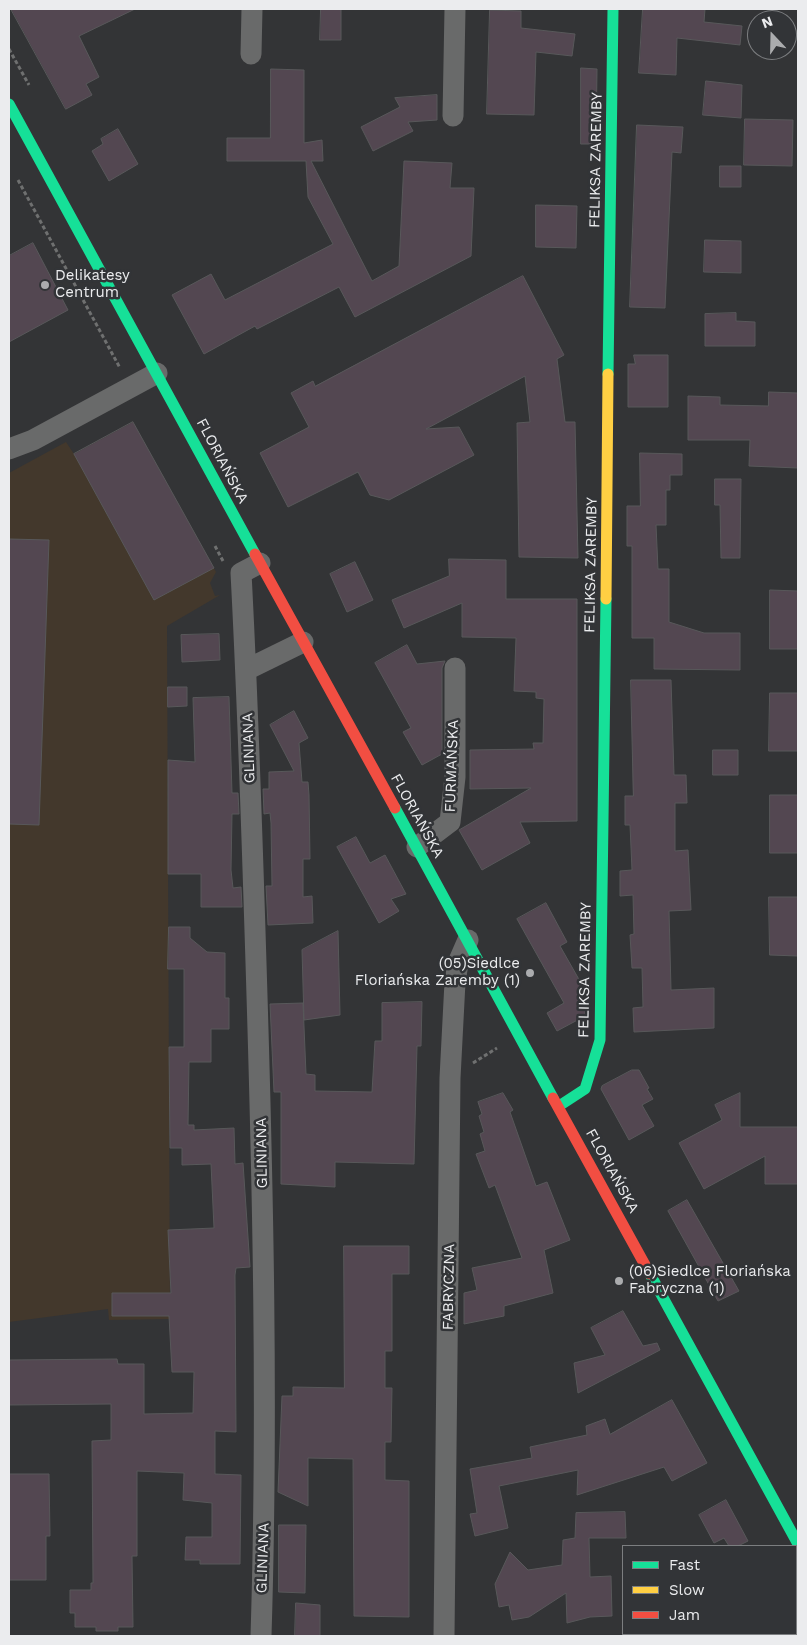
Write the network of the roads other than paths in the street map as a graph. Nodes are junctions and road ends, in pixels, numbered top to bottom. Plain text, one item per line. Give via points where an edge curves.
1 (252, 9) edge
2 (455, 9) edge
3 (613, 9) edge
4 (251, 54) dead end
5 (9, 104) edge
6 (453, 116) dead end
7 (157, 373) junction
8 (9, 449) edge
9 (260, 563) junction
10 (303, 642) junction
11 (455, 668) dead end
12 (246, 670) junction
13 (417, 847) junction
14 (468, 940) junction
15 (558, 1106) junction
16 (798, 1544) edge
17 (261, 1636) edge
18 (444, 1636) edge

1 - 4 street
2 - 6 street
3 - 15 street, FELIKSA ZAREMBY via 600,1040 584,1088
5 - 7 street, FLORIAŃSKA
7 - 8 street via 33,440
7 - 9 street, FLORIAŃSKA
9 - 10 street, FLORIAŃSKA
9 - 12 street, GLINIANA via 242,573
10 - 12 street
10 - 13 street, FLORIAŃSKA
11 - 13 street, FURMAŃSKA via 454,778 450,822
12 - 17 street, GLINIANA via 265,1324
13 - 14 street, FLORIAŃSKA
14 - 15 street, FLORIAŃSKA
14 - 18 street, FABRYCZNA via 458,963 455,982 450,1078
15 - 16 street, FLORIAŃSKA

